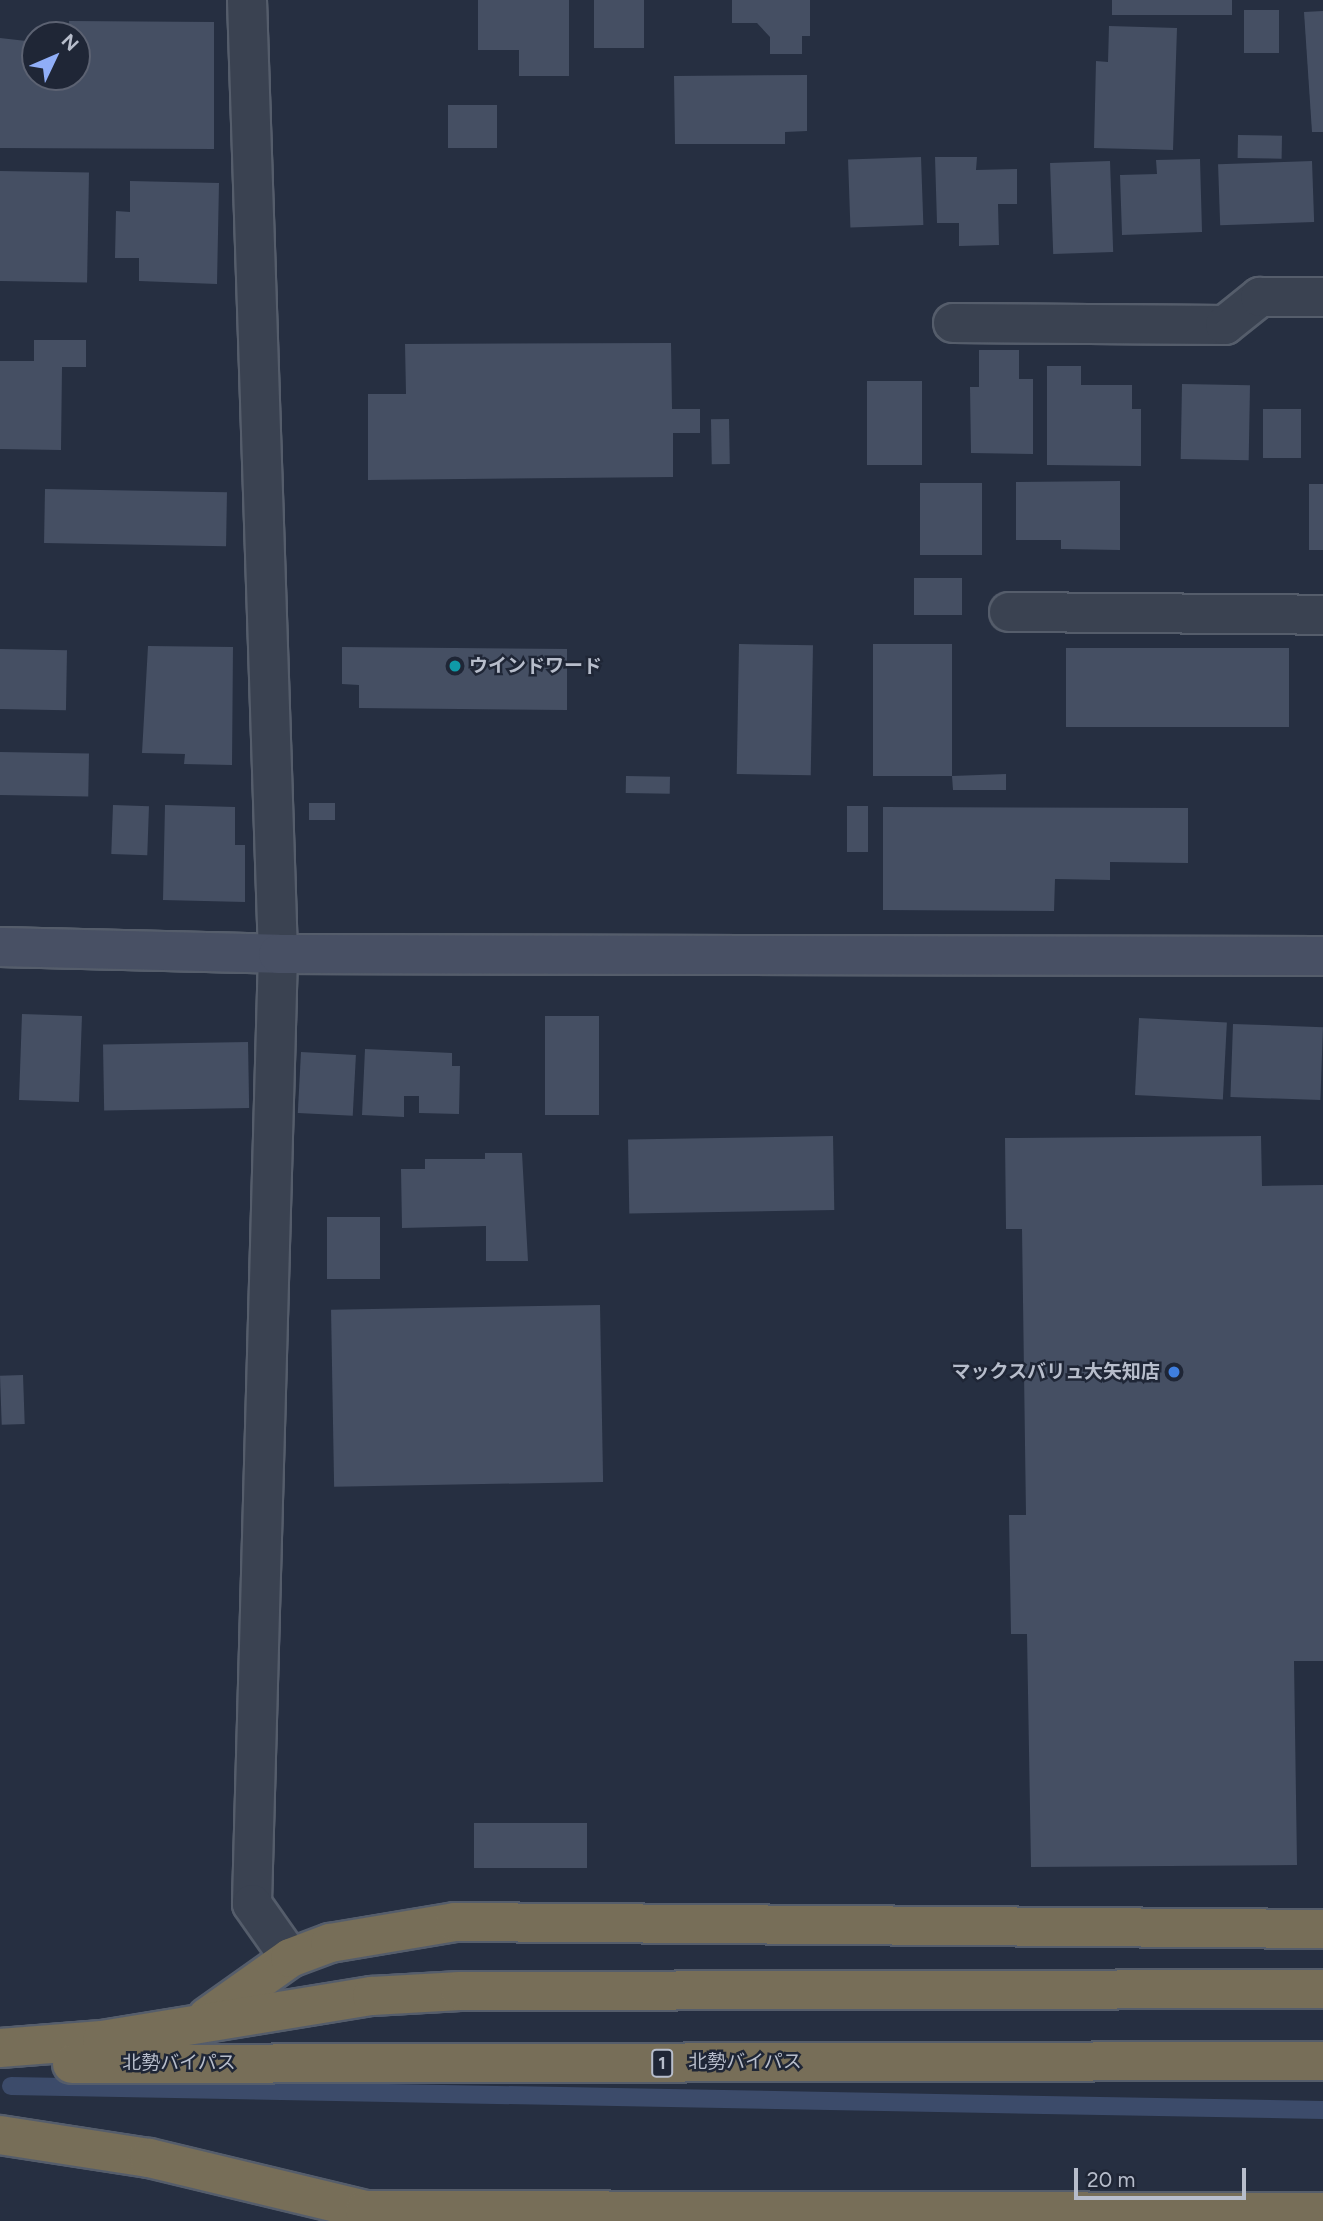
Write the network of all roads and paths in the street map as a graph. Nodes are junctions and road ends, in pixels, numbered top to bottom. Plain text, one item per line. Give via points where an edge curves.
1 (247, 0) edge
2 (1323, 298) edge
3 (953, 323) dead end
4 (1009, 612) dead end
5 (1323, 615) edge
6 (0, 947) edge
7 (278, 954) junction
8 (1323, 956) edge
9 (1323, 1929) edge
10 (290, 1958) junction
11 (1323, 1989) edge
12 (197, 2024) junction
13 (0, 2049) edge
14 (1323, 2061) edge
15 (0, 2064) edge
16 (0, 2135) edge
17 (1323, 2212) edge
18 (370, 2215) edge

1 - 7 street
2 - 3 street via 1260,297 1225,325
4 - 5 street
6 - 7 street
7 - 8 street
7 - 10 street via 252,1905
9 - 10 highway via 455,1922 395,1927
10 - 12 highway
11 - 12 highway via 545,1990 372,1996
12 - 13 highway
14 - 15 highway, 北勢バイパス / 1
16 - 18 highway via 149,2158
17 - 18 highway

